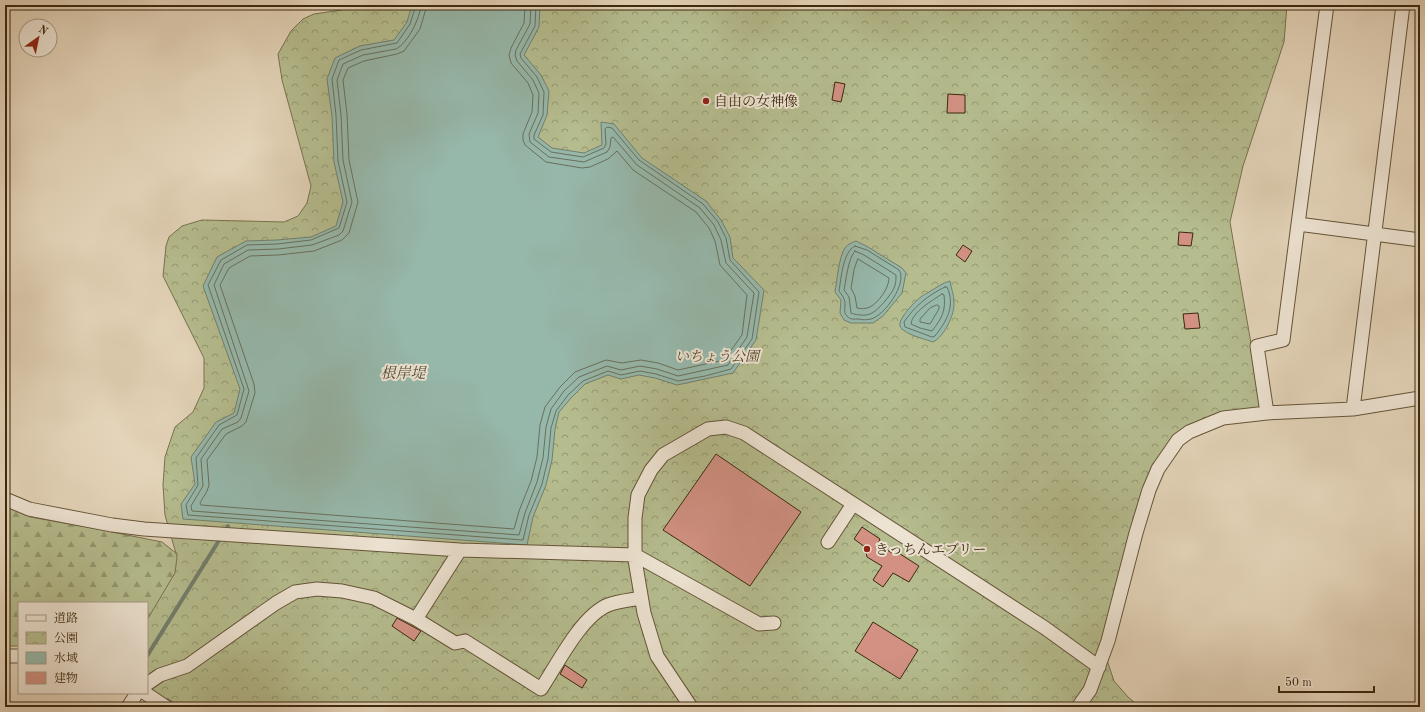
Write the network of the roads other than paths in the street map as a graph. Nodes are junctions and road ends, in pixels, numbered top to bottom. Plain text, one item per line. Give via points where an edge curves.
1 (1327, 5) edge
2 (1403, 5) edge
3 (1298, 224) junction
4 (1374, 234) junction
5 (1420, 240) edge
6 (1420, 398) edge
7 (1353, 409) junction
8 (1267, 413) junction
9 (5, 499) edge
10 (853, 504) junction
11 (828, 542) dead end
12 (460, 550) junction
13 (635, 555) junction
14 (642, 598) junction
15 (416, 619) junction
16 (774, 623) dead end
17 (5, 656) edge
18 (18, 656) edge
19 (1099, 667) junction
20 (148, 683) edge
21 (136, 694) edge
22 (146, 694) edge
23 (128, 707) edge
24 (166, 707) edge
25 (691, 707) edge
26 (1078, 707) edge

1 - 3 street
2 - 4 street
3 - 4 street
3 - 8 street via 1282,340 1257,346
4 - 5 street
4 - 7 street
6 - 7 street
7 - 8 street
8 - 19 street via 1223,418 1189,432 1178,440 1164,459 1149,490
9 - 12 street via 29,510 144,529
10 - 11 street
10 - 13 street via 744,433 726,427 708,429 663,455 650,470 638,495
10 - 19 street via 1045,628
12 - 13 street
12 - 15 street
13 - 14 street
13 - 16 street via 759,624
14 - 15 street via 608,605 594,613 583,623 541,689 465,641 455,644
14 - 25 street via 657,656
15 - 20 street via 374,598 317,589 295,592 187,666 160,675
17 - 18 street
19 - 26 street via 1090,690
21 - 23 street
22 - 24 street

